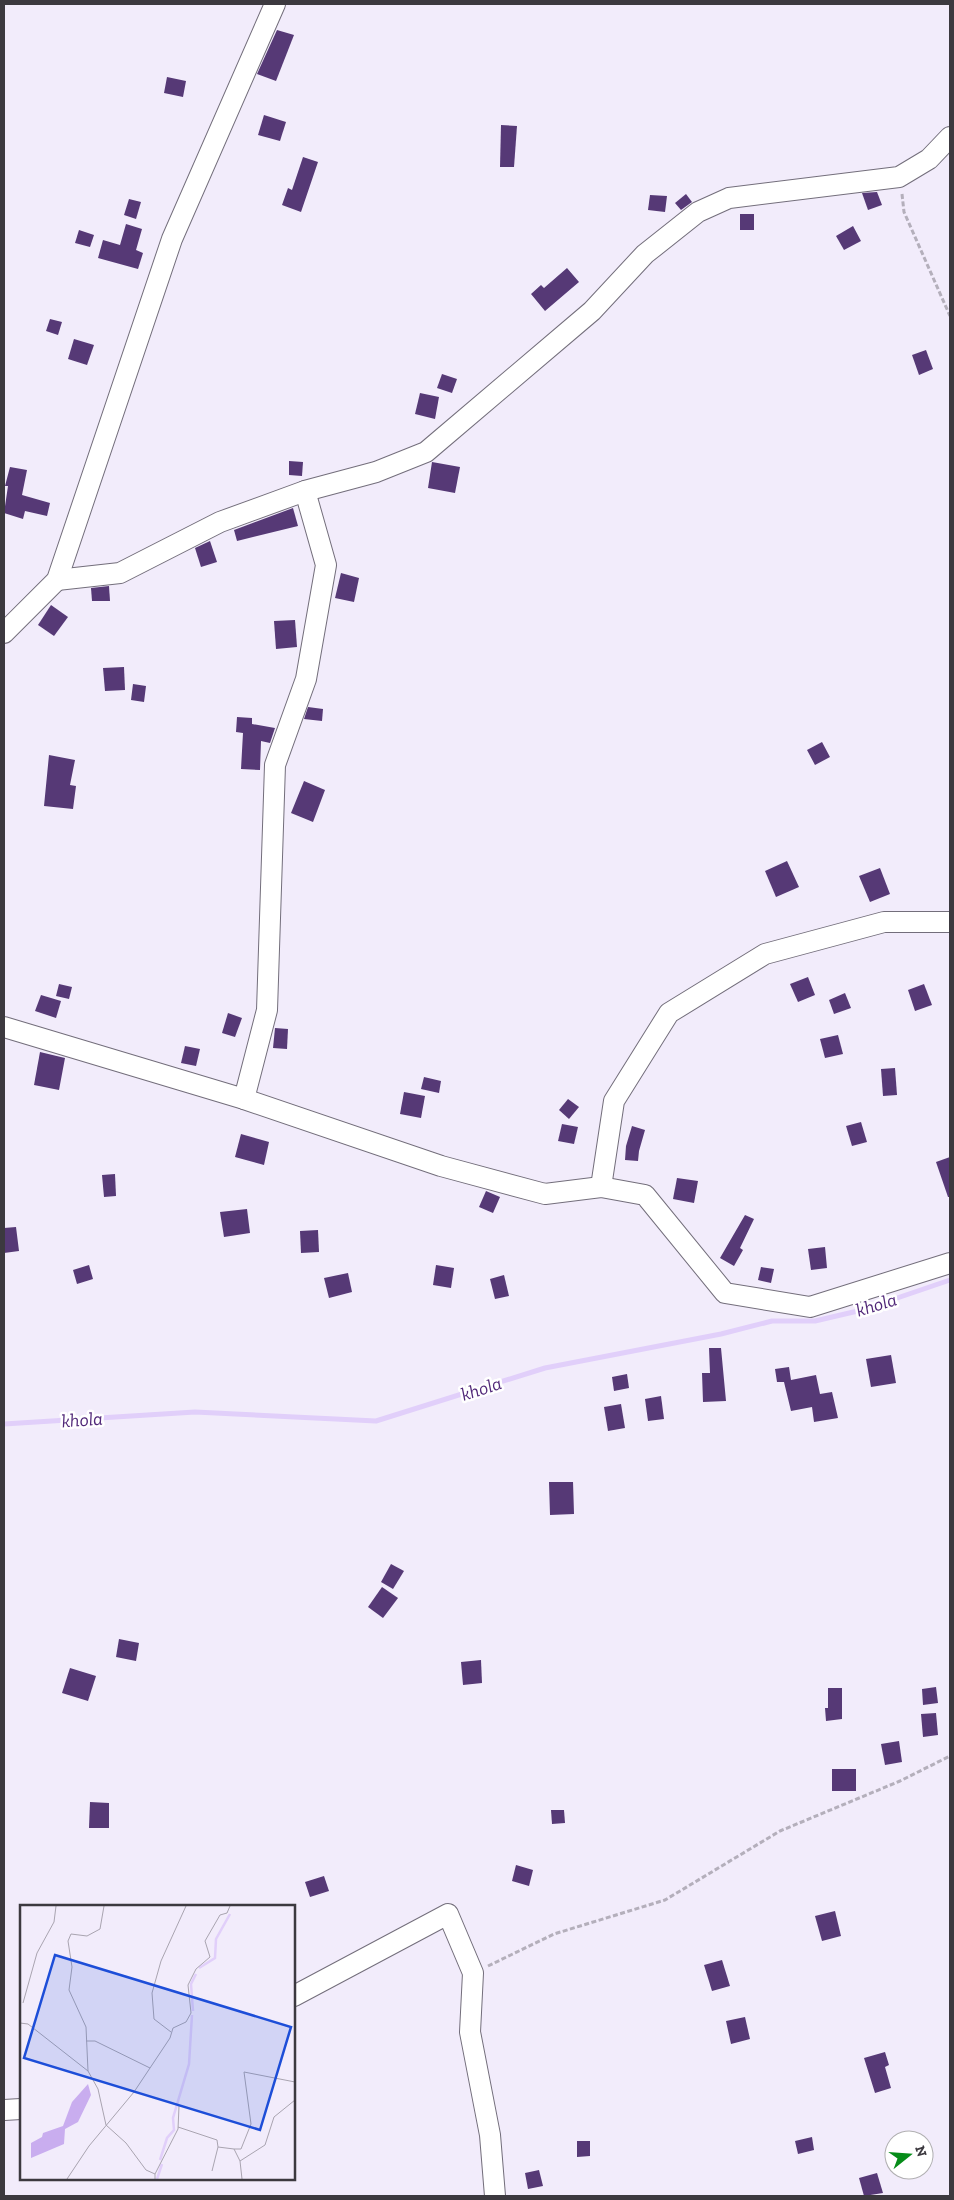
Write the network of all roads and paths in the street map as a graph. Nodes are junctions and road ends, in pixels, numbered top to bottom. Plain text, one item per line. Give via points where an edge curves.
1 (276, 4) edge
2 (950, 137) edge
3 (899, 177) junction
4 (950, 316) edge
5 (305, 491) junction
6 (57, 580) junction
7 (4, 633) edge
8 (950, 922) edge
9 (4, 1027) edge
10 (244, 1099) junction
11 (601, 1187) junction
12 (950, 1263) edge
13 (950, 1756) edge
14 (473, 1974) junction
15 (295, 1995) edge
16 (20, 2109) edge
17 (4, 2110) edge
18 (495, 2196) edge

1 - 6 street via 172,239
2 - 3 street via 929,159
3 - 4 path via 904,212
3 - 5 street via 729,198 698,212 645,254 592,311 426,452 376,472
5 - 6 street via 220,522 120,573
5 - 10 street via 326,565 306,679 274,765 268,1010
6 - 7 street
8 - 11 street via 884,922 765,954 669,1013 614,1101
9 - 10 street
10 - 11 street via 442,1166 545,1194
11 - 12 street via 644,1195 725,1293 810,1307
13 - 14 path via 900,1782 780,1831 664,1900 554,1934
14 - 15 street via 448,1914
14 - 18 street via 470,2032 490,2135
16 - 17 street

